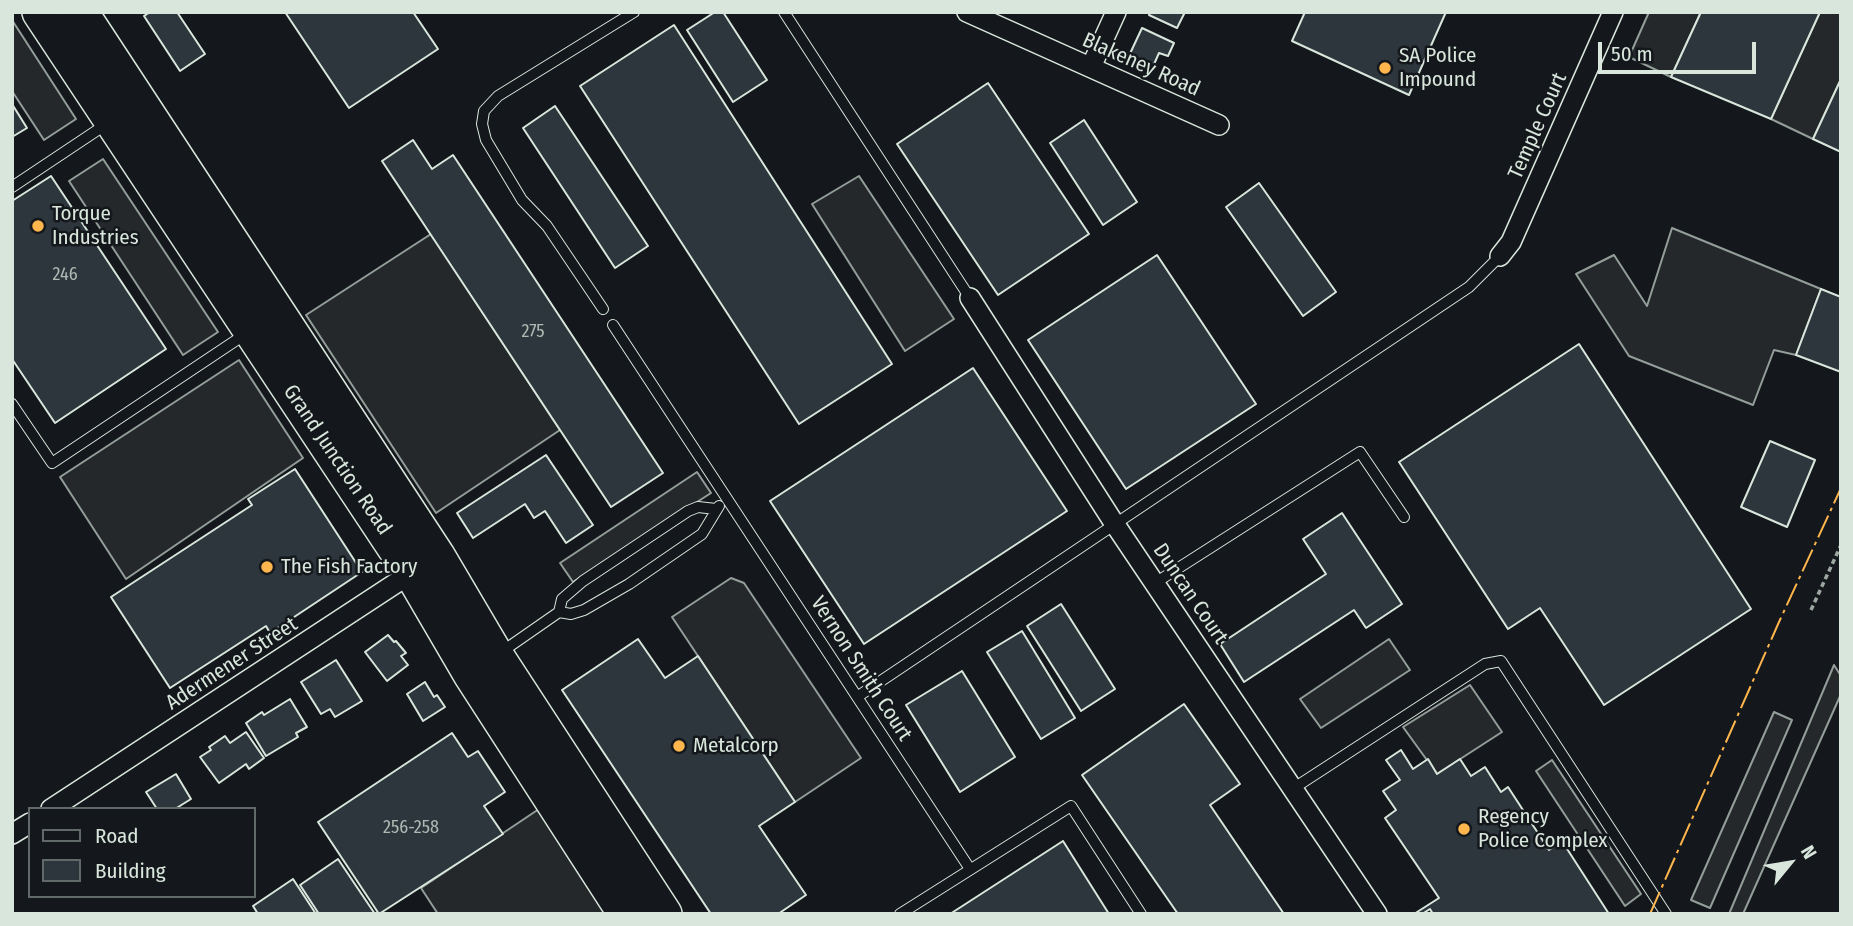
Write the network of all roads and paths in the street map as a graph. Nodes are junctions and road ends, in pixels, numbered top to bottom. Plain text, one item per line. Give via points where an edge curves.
1 (40, 12) edge
2 (80, 12) edge
3 (634, 12) edge
4 (784, 12) edge
5 (967, 12) edge
6 (1116, 12) edge
7 (1613, 12) edge
8 (1091, 67) junction
9 (111, 121) junction
10 (1219, 125) dead end
11 (155, 158) junction
12 (12, 187) edge
13 (1500, 256) joint
14 (970, 298) joint
15 (603, 309) dead end
16 (613, 325) dead end
17 (251, 330) junction
18 (12, 404) edge
19 (727, 501) junction
20 (716, 509) junction
21 (1404, 517) dead end
22 (1114, 523) junction
23 (1841, 545) edge
24 (425, 564) junction
25 (1155, 583) junction
26 (1811, 610) dead end
27 (559, 611) junction
28 (484, 665) junction
29 (857, 697) junction
30 (1294, 788) junction
31 (54, 807) edge
32 (28, 824) edge
33 (12, 834) edge
34 (970, 869) junction
35 (626, 914) edge
36 (664, 914) edge
37 (900, 914) edge
38 (1141, 914) edge
39 (1377, 914) edge
40 (1665, 914) edge

1 - 9 highway, Grand Junction Road
2 - 11 highway, Grand Junction Road
3 - 15 lane via 498,96 484,111 481,124 522,200 547,226
4 - 14 lane
5 - 8 street, Blakeney Road
6 - 8 street
7 - 13 street, Temple Court via 1511,242
8 - 10 street, Blakeney Road
9 - 11 highway, Grand Junction Road
9 - 12 lane
11 - 17 highway, Grand Junction Road
11 - 24 highway, Grand Junction Road
13 - 22 lane via 1469,287
14 - 22 street, Duncan Court
16 - 19 lane, Vernon Smith Court
17 - 18 lane via 52,463
17 - 24 highway, Grand Junction Road
19 - 20 lane
19 - 29 lane, Vernon Smith Court
20 - 27 lane via 688,511 583,581 562,599
20 - 27 lane via 702,534 629,584 584,610 572,614
21 - 25 lane via 1360,452
22 - 25 street, Duncan Court
22 - 29 lane
23 - 26 path
24 - 28 highway, Grand Junction Road
24 - 31 street, Adermener Street
25 - 30 street, Duncan Court
27 - 28 lane
28 - 35 highway, Grand Junction Road
28 - 36 highway, Grand Junction Road
29 - 34 lane, Vernon Smith Court
30 - 39 street, Duncan Court
30 - 40 lane via 1485,664 1501,662
32 - 33 street
34 - 37 lane
34 - 38 lane via 1071,806

